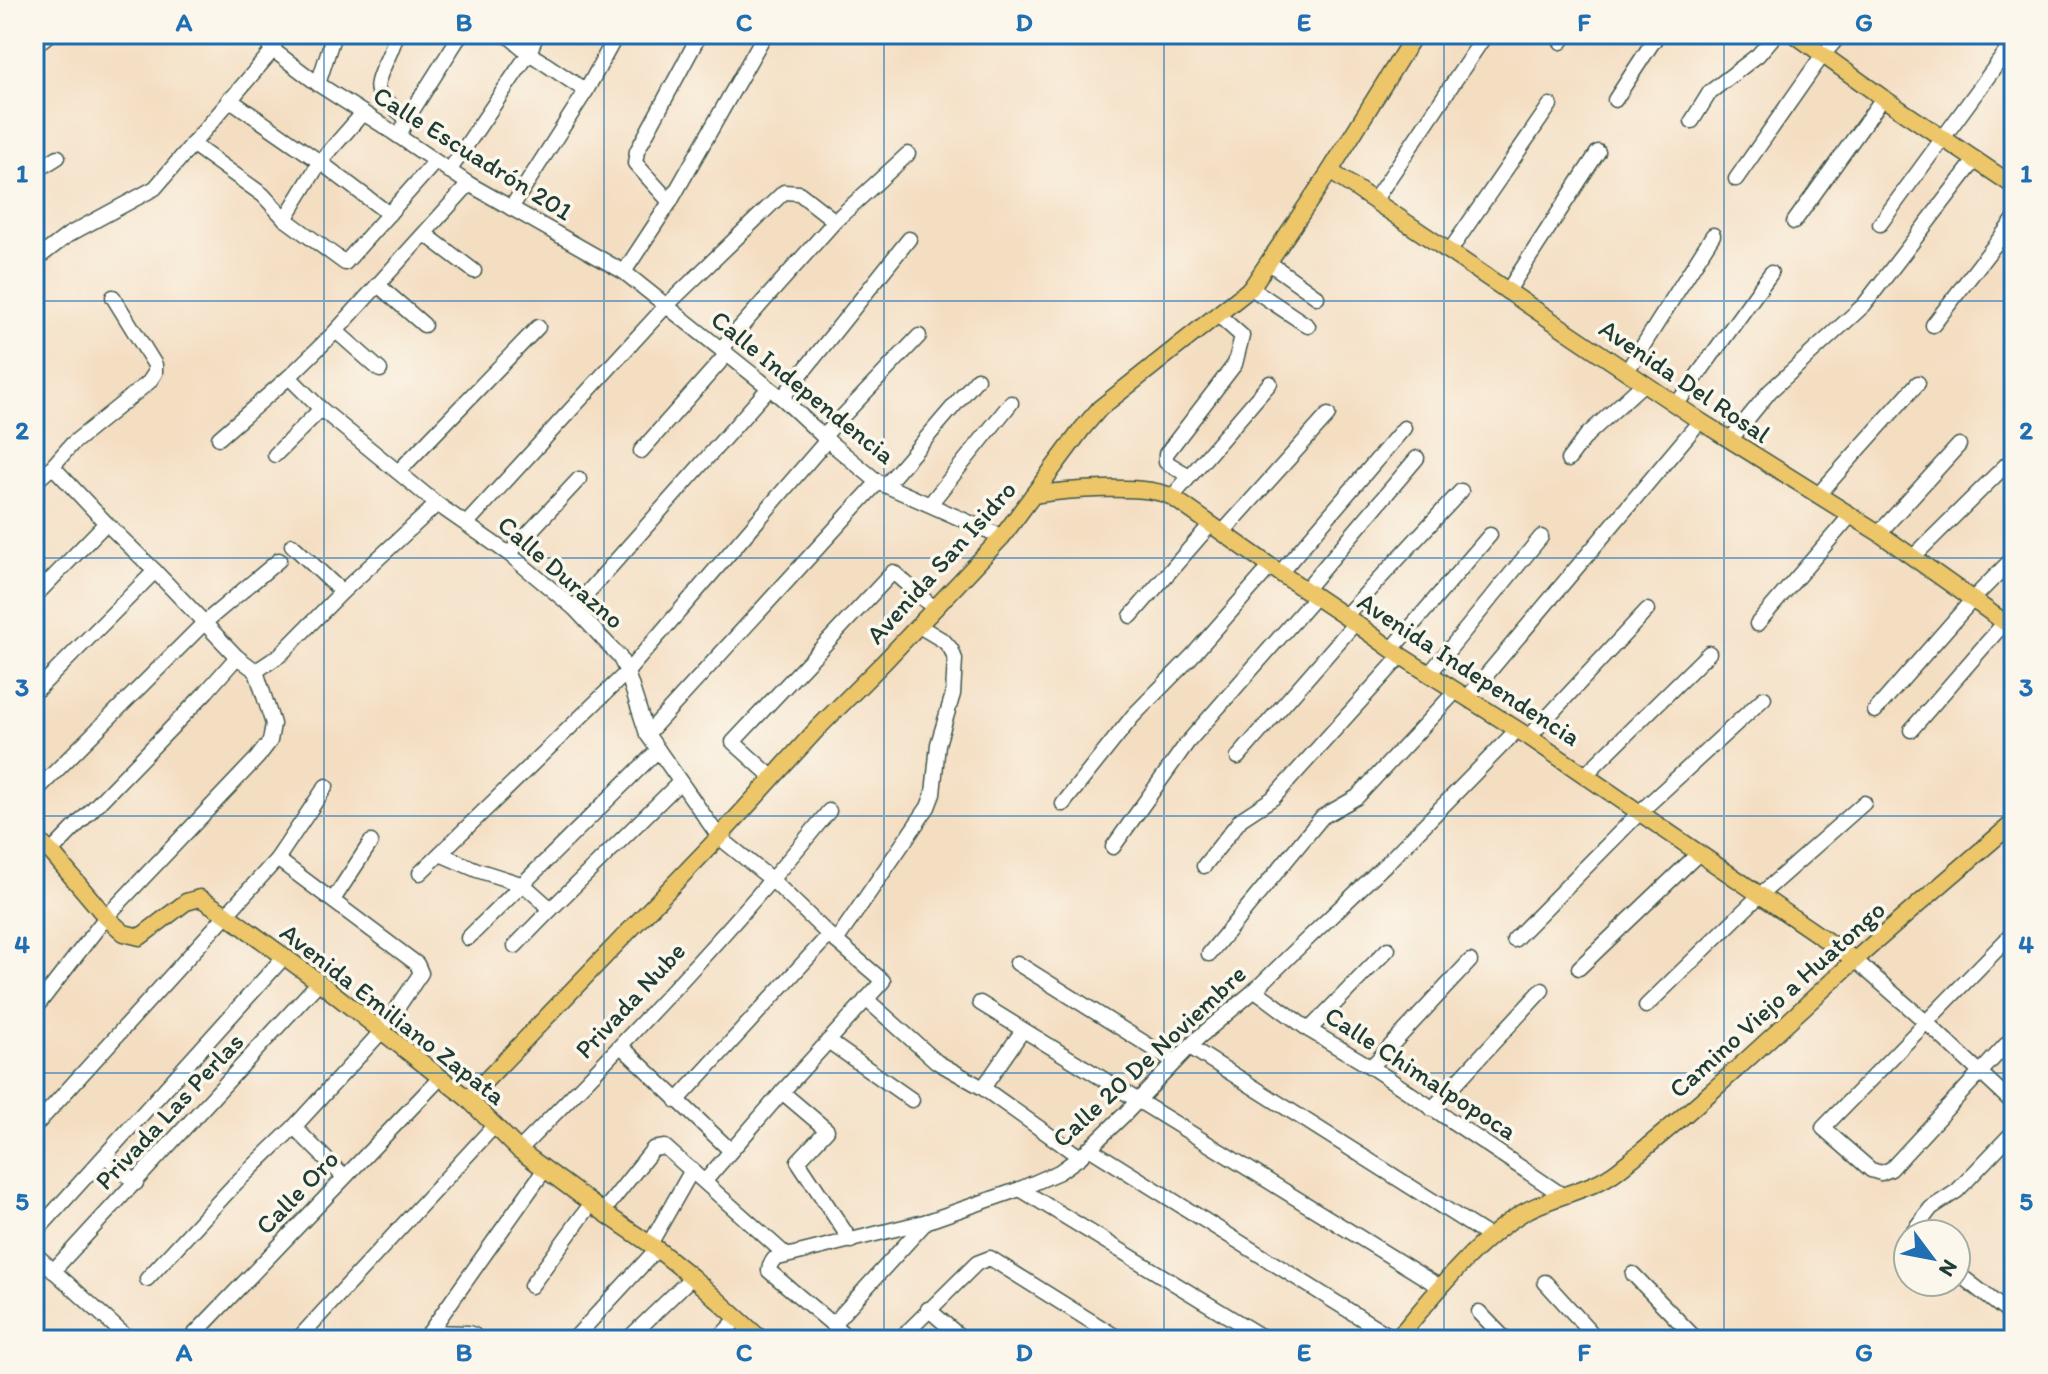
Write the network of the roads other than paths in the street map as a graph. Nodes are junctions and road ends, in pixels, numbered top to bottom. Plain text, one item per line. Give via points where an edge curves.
1 (50, 34) edge
2 (259, 34) edge
3 (278, 34) edge
4 (334, 34) edge
5 (396, 34) edge
6 (461, 34) edge
7 (507, 34) edge
8 (537, 34) edge
9 (617, 34) edge
10 (700, 34) edge
11 (765, 34) edge
12 (1415, 34) edge
13 (1486, 34) edge
14 (1658, 34) edge
15 (1776, 34) edge
16 (1794, 34) edge
17 (1841, 34) edge
18 (2014, 41) edge
19 (34, 46) edge
20 (273, 50) junction
21 (529, 53) junction
22 (1822, 56) junction
23 (318, 84) junction
24 (586, 91) junction
25 (1883, 98) junction
26 (229, 99) junction
27 (1615, 100) dead end
28 (1550, 105) dead end
29 (363, 113) junction
30 (407, 119) junction
31 (1692, 121) dead end
32 (399, 136) junction
33 (1942, 137) junction
34 (192, 144) junction
35 (1598, 152) dead end
36 (908, 154) dead end
37 (58, 157) dead end
38 (1976, 159) junction
39 (320, 162) junction
40 (435, 162) junction
41 (449, 171) junction
42 (1330, 171) junction
43 (34, 172) edge
44 (1736, 179) dead end
45 (469, 184) junction
46 (2014, 186) edge
47 (1374, 201) junction
48 (670, 202) junction
49 (511, 208) junction
50 (389, 214) junction
51 (285, 219) junction
52 (2014, 220) edge
53 (835, 221) junction
54 (1794, 222) dead end
55 (1880, 224) dead end
56 (425, 234) junction
57 (1713, 235) dead end
58 (909, 239) dead end
59 (1449, 252) junction
60 (34, 261) edge
61 (1268, 262) junction
62 (474, 271) dead end
63 (624, 272) junction
64 (1771, 273) dead end
65 (378, 285) junction
66 (1251, 288) junction
67 (1507, 292) junction
68 (113, 297) dead end
69 (1317, 297) dead end
70 (665, 307) junction
71 (1217, 314) junction
72 (424, 325) dead end
73 (1933, 325) dead end
74 (1308, 326) dead end
75 (538, 327) dead end
76 (336, 331) junction
77 (919, 336) dead end
78 (724, 351) junction
79 (380, 370) dead end
80 (1627, 371) junction
81 (289, 377) junction
82 (977, 379) dead end
83 (1270, 383) dead end
84 (1644, 383) junction
85 (1918, 383) dead end
86 (769, 388) junction
87 (782, 398) junction
88 (1011, 403) dead end
89 (1676, 405) junction
90 (321, 409) junction
91 (1328, 415) dead end
92 (1700, 421) junction
93 (1404, 428) dead end
94 (219, 438) dead end
95 (825, 438) junction
96 (1730, 440) junction
97 (1959, 445) dead end
98 (641, 451) dead end
99 (275, 455) dead end
100 (1417, 458) dead end
101 (1568, 460) dead end
102 (2007, 464) dead end
103 (51, 468) junction
104 (398, 472) junction
105 (1189, 476) junction
106 (579, 479) dead end
107 (34, 483) edge
108 (882, 484) junction
109 (1461, 491) dead end
110 (1033, 495) junction
111 (1818, 495) junction
112 (1172, 497) junction
113 (437, 504) junction
114 (930, 504) junction
115 (1851, 515) junction
116 (106, 523) junction
117 (467, 523) junction
118 (1216, 528) junction
119 (1879, 533) junction
120 (1490, 535) dead end
121 (1002, 537) junction
122 (1541, 537) dead end
123 (292, 545) dead end
124 (509, 554) junction
125 (1913, 557) junction
126 (2014, 557) edge
127 (279, 560) dead end
128 (1275, 570) junction
129 (155, 571) junction
130 (342, 592) junction
131 (1310, 593) junction
132 (34, 597) edge
133 (1973, 599) junction
134 (574, 608) junction
135 (935, 609) junction
136 (1647, 610) dead end
137 (1131, 616) dead end
138 (1350, 619) junction
139 (204, 623) junction
140 (1757, 624) dead end
141 (919, 626) junction
142 (2010, 626) edge
143 (1396, 652) junction
144 (1709, 653) dead end
145 (237, 657) junction
146 (256, 671) junction
147 (627, 672) junction
148 (1430, 673) junction
149 (34, 693) edge
150 (1461, 695) junction
151 (1764, 698) dead end
152 (1875, 711) dead end
153 (1911, 730) dead end
154 (1523, 733) junction
155 (647, 734) junction
156 (658, 750) junction
157 (1238, 757) dead end
158 (1585, 775) junction
159 (772, 777) junction
160 (680, 782) junction
161 (326, 786) dead end
162 (34, 793) edge
163 (1864, 803) dead end
164 (1063, 804) dead end
165 (829, 811) dead end
166 (1640, 812) junction
167 (2014, 822) edge
168 (34, 837) edge
169 (719, 837) junction
170 (371, 842) dead end
171 (1113, 847) dead end
172 (51, 852) junction
173 (1699, 853) junction
174 (440, 854) junction
175 (277, 859) junction
176 (1204, 866) dead end
177 (420, 873) dead end
178 (772, 880) junction
179 (524, 885) junction
180 (1760, 895) junction
181 (333, 900) junction
182 (551, 909) junction
183 (227, 915) junction
184 (106, 917) junction
185 (2014, 932) edge
186 (468, 938) dead end
187 (833, 938) junction
188 (1514, 940) dead end
189 (515, 946) dead end
190 (1388, 949) dead end
191 (1209, 954) dead end
192 (284, 957) junction
193 (1855, 960) junction
194 (1470, 961) dead end
195 (1017, 963) dead end
196 (1579, 968) dead end
197 (319, 982) junction
198 (1255, 990) junction
199 (1542, 990) dead end
200 (866, 999) junction
201 (980, 1003) dead end
202 (1646, 1006) dead end
203 (34, 1010) edge
204 (1927, 1023) junction
205 (1023, 1030) junction
206 (1309, 1030) junction
207 (381, 1032) junction
208 (2014, 1036) edge
209 (828, 1041) junction
210 (622, 1047) junction
211 (1190, 1047) junction
212 (1175, 1062) junction
213 (1371, 1067) junction
214 (1979, 1073) junction
215 (440, 1078) junction
216 (983, 1088) junction
217 (782, 1092) junction
218 (468, 1099) junction
219 (912, 1100) dead end
220 (677, 1101) junction
221 (1139, 1101) junction
222 (2014, 1104) edge
223 (1432, 1109) junction
224 (495, 1125) junction
225 (34, 1127) edge
226 (294, 1127) junction
227 (2014, 1131) edge
228 (519, 1150) junction
229 (730, 1150) junction
230 (1084, 1152) junction
231 (106, 1156) junction
232 (545, 1169) junction
233 (692, 1170) junction
234 (344, 1177) junction
235 (705, 1181) junction
236 (136, 1183) junction
237 (1020, 1189) junction
238 (1562, 1195) junction
239 (597, 1208) junction
240 (1923, 1218) edge
241 (928, 1221) junction
242 (38, 1230) edge
243 (1490, 1237) junction
244 (851, 1241) junction
245 (653, 1247) junction
246 (34, 1253) edge
247 (786, 1255) junction
248 (53, 1271) junction
249 (1633, 1274) dead end
250 (692, 1277) junction
251 (147, 1279) dead end
252 (1545, 1282) dead end
253 (1972, 1284) edge
254 (531, 1286) dead end
255 (1440, 1287) junction
256 (928, 1309) junction
257 (1479, 1312) dead end
258 (2014, 1317) edge
259 (738, 1318) junction
260 (833, 1324) junction
261 (427, 1336) edge
262 (130, 1340) edge
263 (189, 1340) edge
264 (297, 1340) edge
265 (476, 1340) edge
266 (573, 1340) edge
267 (627, 1340) edge
268 (717, 1340) edge
269 (762, 1340) edge
270 (851, 1340) edge
271 (899, 1340) edge
272 (964, 1340) edge
273 (1121, 1340) edge
274 (1267, 1340) edge
275 (1396, 1340) edge
276 (1506, 1340) edge
277 (1598, 1340) edge
278 (1697, 1340) edge

1 - 19 street
2 - 20 street, Calle Escuadrón 201
3 - 20 street
4 - 23 street
5 - 30 street via 377,83 379,92
6 - 30 street
7 - 21 street
8 - 21 street
9 - 24 street
10 - 48 street via 637,151 635,163
11 - 48 street
12 - 42 main road, Avenida San Isidro
13 - 47 street
14 - 27 street
15 - 31 street via 1710,92
16 - 22 main road
17 - 22 street
18 - 33 street
20 - 23 street, Calle Escuadrón 201
20 - 26 street
21 - 24 street
21 - 41 street
22 - 25 main road
22 - 44 street
23 - 29 street, Calle Escuadrón 201
24 - 49 street
25 - 33 main road
25 - 54 street
26 - 34 street
26 - 39 street
28 - 59 street
29 - 32 street, Calle Escuadrón 201
29 - 39 street
30 - 32 street
32 - 40 street, Calle Escuadrón 201
33 - 38 main road
33 - 55 street
34 - 51 street via 263,195
34 - 60 street via 155,188 68,235
35 - 67 street
36 - 53 street
37 - 43 street
38 - 46 main road
38 - 96 street via 1864,305 1770,391
39 - 50 street
39 - 51 street
40 - 41 street, Calle Escuadrón 201
40 - 50 street
41 - 45 street, Calle Escuadrón 201
42 - 47 main road, Avenida Del Rosal
42 - 61 main road, Avenida San Isidro
45 - 49 street, Calle Escuadrón 201
45 - 56 street
47 - 59 main road, Avenida Del Rosal
48 - 63 street
49 - 63 street, Calle Escuadrón 201
50 - 51 street via 345,263
52 - 73 street
53 - 70 street via 799,193 784,192
53 - 78 street
56 - 62 street
56 - 65 street
57 - 80 street
58 - 87 street
59 - 67 main road, Avenida Del Rosal
61 - 66 main road, Avenida San Isidro
61 - 69 street
63 - 70 street, Calle Escuadrón 201
64 - 89 street
65 - 72 street
65 - 76 street
66 - 71 main road, Avenida San Isidro
66 - 74 street
67 - 80 main road, Avenida Del Rosal
68 - 103 street via 155,373
70 - 78 street, Calle Independencia
70 - 117 street
71 - 105 street via 1242,336 1235,364 1166,454 1166,462
71 - 110 main road, Avenida San Isidro via 1100,408
75 - 104 street
76 - 79 street
76 - 81 street
77 - 95 street
78 - 86 street, Calle Independencia
78 - 98 street
80 - 84 main road, Avenida Del Rosal
81 - 90 street, Calle Durazno
81 - 94 street
82 - 108 street
83 - 105 street
84 - 89 main road, Avenida Del Rosal
84 - 101 street via 1587,435
85 - 111 street
86 - 87 street, Calle Independencia
86 - 134 street
87 - 95 street, Calle Independencia
88 - 114 street
89 - 92 main road, Avenida Del Rosal
90 - 99 street
90 - 104 street, Calle Durazno
91 - 118 street
92 - 96 main road, Avenida Del Rosal
92 - 150 street
93 - 128 street
95 - 108 street, Calle Independencia
95 - 147 street
96 - 111 main road, Avenida Del Rosal
97 - 119 street
100 - 131 street
102 - 125 street
103 - 107 street
103 - 116 street
104 - 113 street, Calle Durazno
105 - 112 street
106 - 124 street
108 - 114 street, Calle Independencia
108 - 155 street
109 - 138 street
110 - 112 main road, Avenida Independencia via 1150,489
110 - 121 main road, Avenida San Isidro
111 - 115 main road, Avenida Del Rosal
112 - 118 main road, Avenida Independencia
113 - 117 street, Calle Durazno
113 - 130 street
114 - 121 street, Calle Independencia
115 - 119 main road, Avenida Del Rosal
115 - 140 street
116 - 129 street
116 - 132 street
117 - 124 street, Calle Durazno
118 - 128 main road, Avenida Independencia
118 - 137 street
119 - 125 main road, Avenida Del Rosal
120 - 143 street
121 - 135 main road, Avenida San Isidro
122 - 148 street
123 - 130 street
124 - 134 street, Calle Durazno
125 - 133 main road, Avenida Del Rosal
126 - 133 street
127 - 139 street
128 - 131 main road, Avenida Independencia
128 - 164 street via 1133,716
129 - 139 street
129 - 149 street
130 - 146 street via 280,655
131 - 138 main road, Avenida Independencia
131 - 171 street via 1187,743
133 - 142 main road, Avenida Del Rosal
133 - 152 street
134 - 147 street, Calle Durazno via 619,656
135 - 141 main road, Avenida San Isidro
135 - 159 street via 893,572 733,742
136 - 154 street, Calle 20 De Noviembre
138 - 143 main road, Avenida Independencia
138 - 157 street
139 - 145 street
139 - 162 street
141 - 159 main road, Avenida San Isidro
141 - 187 street via 944,641 955,659 933,794
142 - 153 street
143 - 148 main road, Avenida Independencia
143 - 176 street via 1273,798 1241,819
144 - 158 street
145 - 146 street
145 - 172 street
146 - 184 street via 273,724 270,741
147 - 155 street, Calle Durazno
147 - 174 street
148 - 150 main road, Avenida Independencia
150 - 154 main road, Avenida Independencia
150 - 191 street via 1357,797 1322,817
151 - 166 street
154 - 158 main road, Avenida Independencia
154 - 198 street, Calle 20 De Noviembre
155 - 156 street, Calle Durazno
156 - 160 street, Calle Durazno
156 - 179 street
158 - 166 main road, Avenida Independencia
159 - 169 main road, Avenida San Isidro
160 - 169 street, Calle Durazno
160 - 182 street
161 - 175 street
163 - 180 street
165 - 178 street, Privada Nube
166 - 173 main road, Avenida Independencia
166 - 188 street
167 - 193 main road, Camino Viejo a Huatongo
168 - 172 main road, Avenida Emiliano Zapata
169 - 178 street, Calle Durazno
169 - 218 main road, Avenida San Isidro
170 - 181 street
172 - 184 main road, Avenida Emiliano Zapata
173 - 180 main road, Avenida Independencia
173 - 196 street
174 - 177 street
174 - 179 street
175 - 181 street
175 - 183 street
178 - 187 street, Calle Durazno
178 - 210 street, Privada Nube
179 - 182 street
179 - 186 street
180 - 193 main road, Avenida Independencia
180 - 202 street
181 - 207 street via 417,964 421,973
182 - 189 street
183 - 184 main road, Avenida Emiliano Zapata via 200,898 186,902 140,937 124,933
183 - 192 main road, Avenida Emiliano Zapata
183 - 225 street
184 - 203 street
185 - 204 street
187 - 200 street, Calle Durazno via 883,981
187 - 220 street
190 - 206 street
192 - 197 main road, Avenida Emiliano Zapata
192 - 231 street
193 - 204 street
193 - 238 main road, Camino Viejo a Huatongo via 1615,1173
194 - 213 street
195 - 212 street
197 - 207 main road, Avenida Emiliano Zapata
197 - 236 street, Privada Las Perlas
198 - 206 street, Calle Chimalpopoca
198 - 211 street, Calle 20 De Noviembre
199 - 223 street
200 - 209 street
200 - 216 street via 937,1062
201 - 205 street
204 - 214 street
204 - 214 street via 1823,1128 1881,1173 1891,1169
205 - 216 street
205 - 221 street
206 - 213 street, Calle Chimalpopoca
207 - 215 main road, Avenida Emiliano Zapata
207 - 226 street
208 - 214 street
209 - 217 street
209 - 219 street
210 - 220 street
210 - 228 street, Privada Nube
211 - 212 street, Calle 20 De Noviembre
211 - 243 street
212 - 221 street, Calle 20 De Noviembre
213 - 223 street, Calle Chimalpopoca
214 - 222 street
215 - 218 main road, Avenida Emiliano Zapata
215 - 234 street, Calle Oro
216 - 230 street
217 - 229 street
217 - 244 street via 827,1130 798,1161
218 - 224 main road, Avenida Emiliano Zapata
220 - 229 street
221 - 230 street, Calle 20 De Noviembre
221 - 255 street
223 - 238 street, Calle Chimalpopoca
224 - 228 main road, Avenida Emiliano Zapata
224 - 264 street
226 - 234 street
226 - 251 street
227 - 240 street
228 - 232 main road, Avenida Emiliano Zapata
229 - 235 street
230 - 237 street, Calle 20 De Noviembre via 1059,1172
230 - 275 street
231 - 236 street
231 - 242 street
232 - 239 main road, Avenida Emiliano Zapata
232 - 261 street
233 - 235 street
233 - 239 street via 665,1147 653,1149
233 - 245 street
234 - 263 street, Calle Oro
235 - 247 street
236 - 248 street, Privada Las Perlas
237 - 241 street, Calle 20 De Noviembre
237 - 274 street
238 - 243 main road, Camino Viejo a Huatongo via 1524,1212
239 - 245 main road, Avenida Emiliano Zapata
239 - 254 street
241 - 244 street, Calle 20 De Noviembre
241 - 260 street
243 - 255 main road, Camino Viejo a Huatongo
244 - 247 street, Calle 20 De Noviembre
245 - 250 main road, Avenida Emiliano Zapata
245 - 266 street
246 - 248 street
247 - 260 street via 774,1259 769,1271
248 - 262 street
249 - 278 street
250 - 259 main road, Avenida Emiliano Zapata
250 - 267 street
252 - 277 street
253 - 258 street
255 - 275 main road, Camino Viejo a Huatongo
256 - 271 street
256 - 272 street
256 - 273 street via 977,1263 990,1258
257 - 276 street
259 - 268 street
259 - 269 main road, Avenida Emiliano Zapata
260 - 270 street
261 - 265 street via 468,1333

